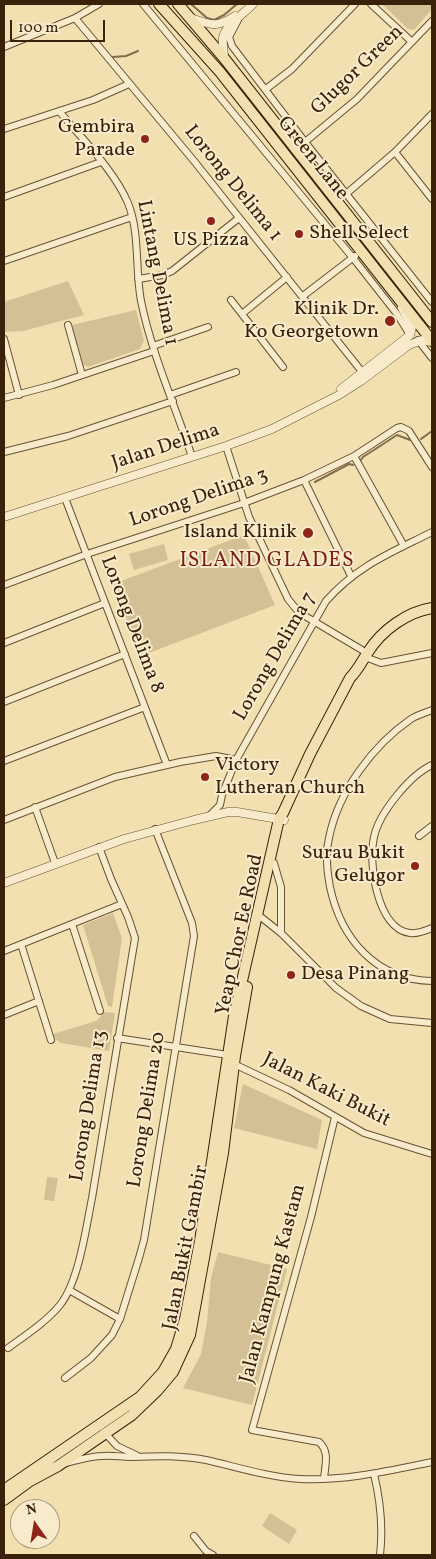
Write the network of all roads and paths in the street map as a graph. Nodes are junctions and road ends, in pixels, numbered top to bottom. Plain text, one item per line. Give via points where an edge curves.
1 (100, 4) edge
2 (143, 4) edge
3 (159, 4) edge
4 (169, 4) edge
5 (178, 4) edge
6 (355, 4) edge
7 (371, 4) edge
8 (252, 5) edge
9 (242, 15) junction
10 (75, 18) junction
11 (190, 18) junction
12 (432, 21) edge
13 (204, 36) junction
14 (412, 42) junction
15 (4, 47) edge
16 (224, 58) junction
17 (129, 84) junction
18 (266, 89) junction
19 (59, 111) junction
20 (432, 114) edge
21 (4, 130) edge
22 (305, 142) junction
23 (395, 152) junction
24 (102, 162) junction
25 (314, 190) junction
26 (346, 194) junction
27 (4, 197) edge
28 (304, 198) junction
29 (432, 199) edge
30 (132, 217) junction
31 (239, 218) junction
32 (362, 251) junction
33 (353, 258) junction
34 (4, 261) edge
35 (287, 277) junction
36 (138, 279) junction
37 (303, 296) junction
38 (400, 299) junction
39 (230, 300) dead end
40 (432, 302) edge
41 (242, 314) junction
42 (432, 322) edge
43 (68, 325) dead end
44 (208, 327) dead end
45 (410, 335) junction
46 (4, 339) edge
47 (418, 340) junction
48 (432, 341) edge
49 (153, 349) junction
50 (432, 358) edge
51 (283, 367) dead end
52 (236, 372) dead end
53 (363, 372) junction
54 (82, 375) junction
55 (19, 395) junction
56 (332, 397) junction
57 (4, 398) edge
58 (172, 398) junction
59 (226, 446) junction
60 (4, 452) edge
61 (354, 456) junction
62 (192, 457) junction
63 (432, 466) edge
64 (304, 480) junction
65 (65, 498) junction
66 (244, 502) junction
67 (4, 517) edge
68 (432, 532) edge
69 (404, 546) junction
70 (87, 554) junction
71 (351, 576) junction
72 (4, 585) edge
73 (105, 603) junction
74 (432, 604) edge
75 (432, 608) edge
76 (313, 621) junction
77 (4, 643) edge
78 (363, 653) junction
79 (432, 653) edge
80 (125, 654) junction
81 (4, 702) edge
82 (145, 707) junction
83 (432, 710) edge
84 (236, 760) junction
85 (4, 761) edge
86 (167, 764) junction
87 (432, 765) edge
88 (224, 790) junction
89 (34, 808) junction
90 (228, 812) junction
91 (209, 816) junction
92 (282, 817) junction
93 (4, 820) edge
94 (432, 826) edge
95 (156, 829) junction
96 (419, 836) dead end
97 (99, 847) junction
98 (55, 863) junction
99 (274, 863) junction
100 (4, 883) edge
101 (122, 904) junction
102 (259, 916) junction
103 (72, 924) junction
104 (432, 928) edge
105 (281, 932) junction
106 (21, 944) junction
107 (4, 951) edge
108 (432, 981) edge
109 (39, 1001) junction
110 (100, 1011) dead end
111 (4, 1015) edge
112 (432, 1023) edge
113 (117, 1038) junction
114 (51, 1040) dead end
115 (175, 1047) junction
116 (228, 1055) junction
117 (234, 1064) junction
118 (335, 1116) junction
119 (432, 1154) edge
120 (69, 1290) junction
121 (120, 1319) junction
122 (8, 1348) dead end
123 (65, 1378) dead end
124 (99, 1424) junction
125 (106, 1434) junction
126 (142, 1456) junction
127 (432, 1462) edge
128 (58, 1466) junction
129 (374, 1474) junction
130 (324, 1479) junction
131 (6, 1485) edge
132 (4, 1500) edge
133 (194, 1536) dead end
134 (213, 1555) edge
135 (380, 1555) edge

1 - 10 street
2 - 28 street
3 - 25 main road, Green Lane via 220,72
4 - 13 main road
5 - 11 main road
6 - 18 street via 292,70
7 - 14 street
8 - 9 street
8 - 11 street via 223,24 207,24
9 - 16 street via 224,33
9 - 18 street via 231,32 230,42
10 - 15 street
10 - 17 street, Lorong Delima 1
11 - 13 main road
12 - 14 street, Glugor Green
13 - 16 main road, Green Lane
14 - 22 street, Glugor Green via 357,99
16 - 42 main road, Green Lane
17 - 19 street
17 - 31 street, Lorong Delima 1
18 - 22 street
19 - 21 street
19 - 24 street, Lintang Delima 1
20 - 23 street
22 - 26 street
23 - 26 street
23 - 29 street
24 - 27 street
24 - 30 street, Lintang Delima 1 via 120,188
25 - 28 street
25 - 32 main road, Green Lane
26 - 40 street
28 - 33 street
30 - 34 street
30 - 36 street, Lintang Delima 1
31 - 35 street, Lorong Delima 1
31 - 36 street via 172,271
32 - 33 street
32 - 38 main road, Green Lane
33 - 37 street
33 - 45 street
35 - 37 street, Lorong Delima 1
35 - 41 street
36 - 49 street, Lintang Delima 1
37 - 53 street, Lorong Delima 1
38 - 45 street via 412,327
38 - 48 main road, Green Lane
39 - 41 street
41 - 51 street
43 - 54 street
44 - 49 street
45 - 53 street, Jalan Delima
46 - 55 street
47 - 48 street
47 - 50 street
47 - 56 street, Jalan Delima via 361,382
49 - 54 street
49 - 58 street, Lintang Delima 1
52 - 58 street
53 - 56 street, Jalan Delima
54 - 55 street
55 - 57 street
56 - 59 street, Jalan Delima via 272,429
58 - 60 street via 68,436
58 - 62 street, Lintang Delima 1
59 - 62 street, Jalan Delima
59 - 66 street
61 - 63 street, Lorong Delima 3 via 402,427 410,430
61 - 64 street, Lorong Delima 3
61 - 69 street
62 - 65 street, Jalan Delima
64 - 66 street, Lorong Delima 3
64 - 71 street
65 - 67 street, Jalan Delima
65 - 70 street, Lorong Delima 8
66 - 70 street, Lorong Delima 3
66 - 76 street via 288,599
68 - 69 street, Lorong Delima 7
69 - 71 street, Lorong Delima 7
70 - 72 street, Lorong Delima 3
70 - 73 street, Lorong Delima 8
71 - 76 street, Lorong Delima 7 via 326,601
73 - 77 street
73 - 80 street, Lorong Delima 8
74 - 78 main road via 410,610 391,621 375,633
75 - 78 main road via 412,615 384,632
76 - 78 street
76 - 84 street, Lorong Delima 7
78 - 79 street via 381,663
78 - 92 main road, Yeap Chor Ee Road via 356,672 310,754
80 - 81 street
80 - 82 street, Lorong Delima 8
82 - 85 street
82 - 86 street, Lorong Delima 8
83 - 108 street via 413,718 396,731 366,762 346,790 333,820 327,861 335,907 355,944 377,964 417,981
84 - 86 street via 216,756
84 - 88 street, Lorong Delima 7
86 - 89 street via 100,782
87 - 104 street via 418,773 384,813 373,838 372,858 374,886 392,922 411,934
88 - 90 street
88 - 91 street, Lorong Delima 7 via 220,805
89 - 93 street
89 - 98 street
90 - 91 street
90 - 92 street
91 - 95 street
92 - 99 main road, Yeap Chor Ee Road
92 - 102 main road, Yeap Chor Ee Road
94 - 96 street
95 - 97 street
95 - 115 street, Lorong Delima 20 via 194,936
97 - 98 street
97 - 101 street, Lorong Delima 13
98 - 100 street
99 - 102 main road, Yeap Chor Ee Road
99 - 105 street via 281,887
101 - 103 street
101 - 113 street, Lorong Delima 13 via 135,938
102 - 105 street
102 - 116 main road, Yeap Chor Ee Road via 234,1016
102 - 117 main road, Yeap Chor Ee Road
103 - 106 street
103 - 110 street
105 - 112 street via 336,988 361,1006 390,1019
106 - 107 street
106 - 109 street
109 - 111 street
109 - 114 street
113 - 115 street
113 - 120 street, Lorong Delima 13 via 84,1240
115 - 116 street
115 - 121 street, Lorong Delima 20 via 144,1240
116 - 124 main road, Jalan Bukit Gambir via 200,1241 176,1349 163,1372 140,1397
117 - 118 street, Jalan Kaki Bukit
117 - 125 main road, Jalan Bukit Gambir via 223,1153 190,1335 173,1372 157,1391
118 - 119 street, Jalan Kaki Bukit via 377,1138
118 - 130 street, Jalan Kampung Kastam via 311,1217 252,1430 319,1442 326,1452
120 - 121 street
120 - 122 street, Lorong Delima 13 via 51,1315
121 - 123 street, Lorong Delima 20 via 100,1349
124 - 125 street
124 - 131 main road, Jalan Bukit Gambir
125 - 126 street via 117,1446
125 - 128 main road, Jalan Bukit Gambir
126 - 128 street via 92,1457
126 - 130 street via 181,1456 278,1476
127 - 129 street
128 - 132 main road, Jalan Bukit Gambir
129 - 130 street
129 - 135 street via 379,1494
133 - 134 street

